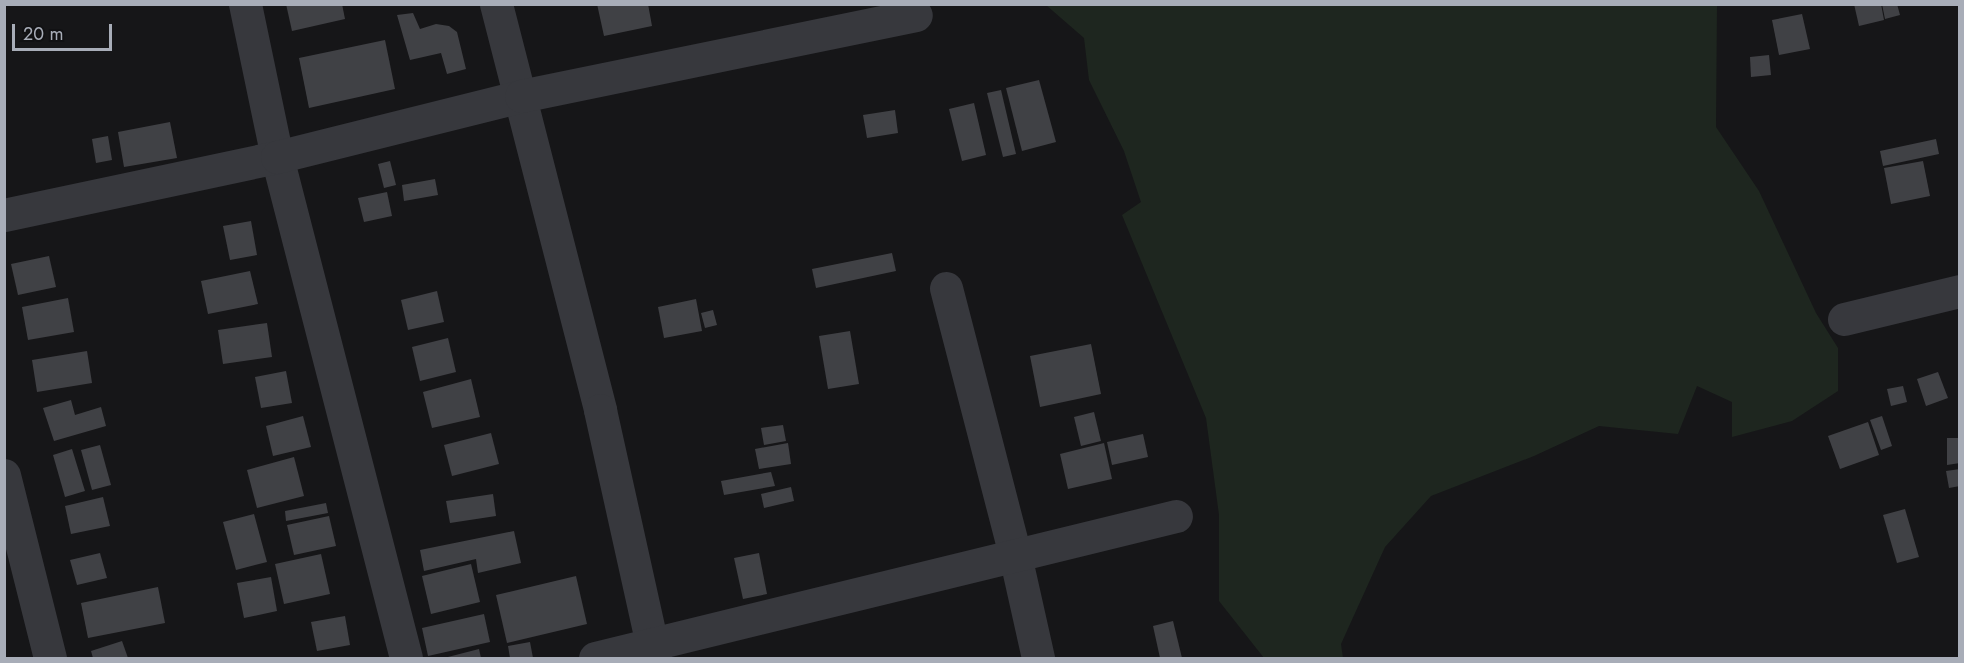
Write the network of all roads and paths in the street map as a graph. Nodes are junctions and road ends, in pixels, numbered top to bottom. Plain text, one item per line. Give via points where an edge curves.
1 (245, 4) edge
2 (496, 4) edge
3 (916, 15) dead end
4 (521, 96) junction
5 (278, 157) junction
6 (4, 214) edge
7 (946, 288) dead end
8 (1959, 291) edge
9 (1844, 319) dead end
10 (4, 475) edge
11 (1176, 516) dead end
12 (1015, 555) junction
13 (654, 651) edge
14 (50, 658) edge
15 (406, 658) edge
16 (595, 658) edge
17 (1038, 658) edge

1 - 5 street
2 - 4 street
3 - 4 street
4 - 5 street
4 - 13 street via 600,410
5 - 6 street
5 - 15 street
7 - 12 street
8 - 9 street
10 - 14 street
11 - 12 street
12 - 13 street
12 - 17 street
13 - 16 street

